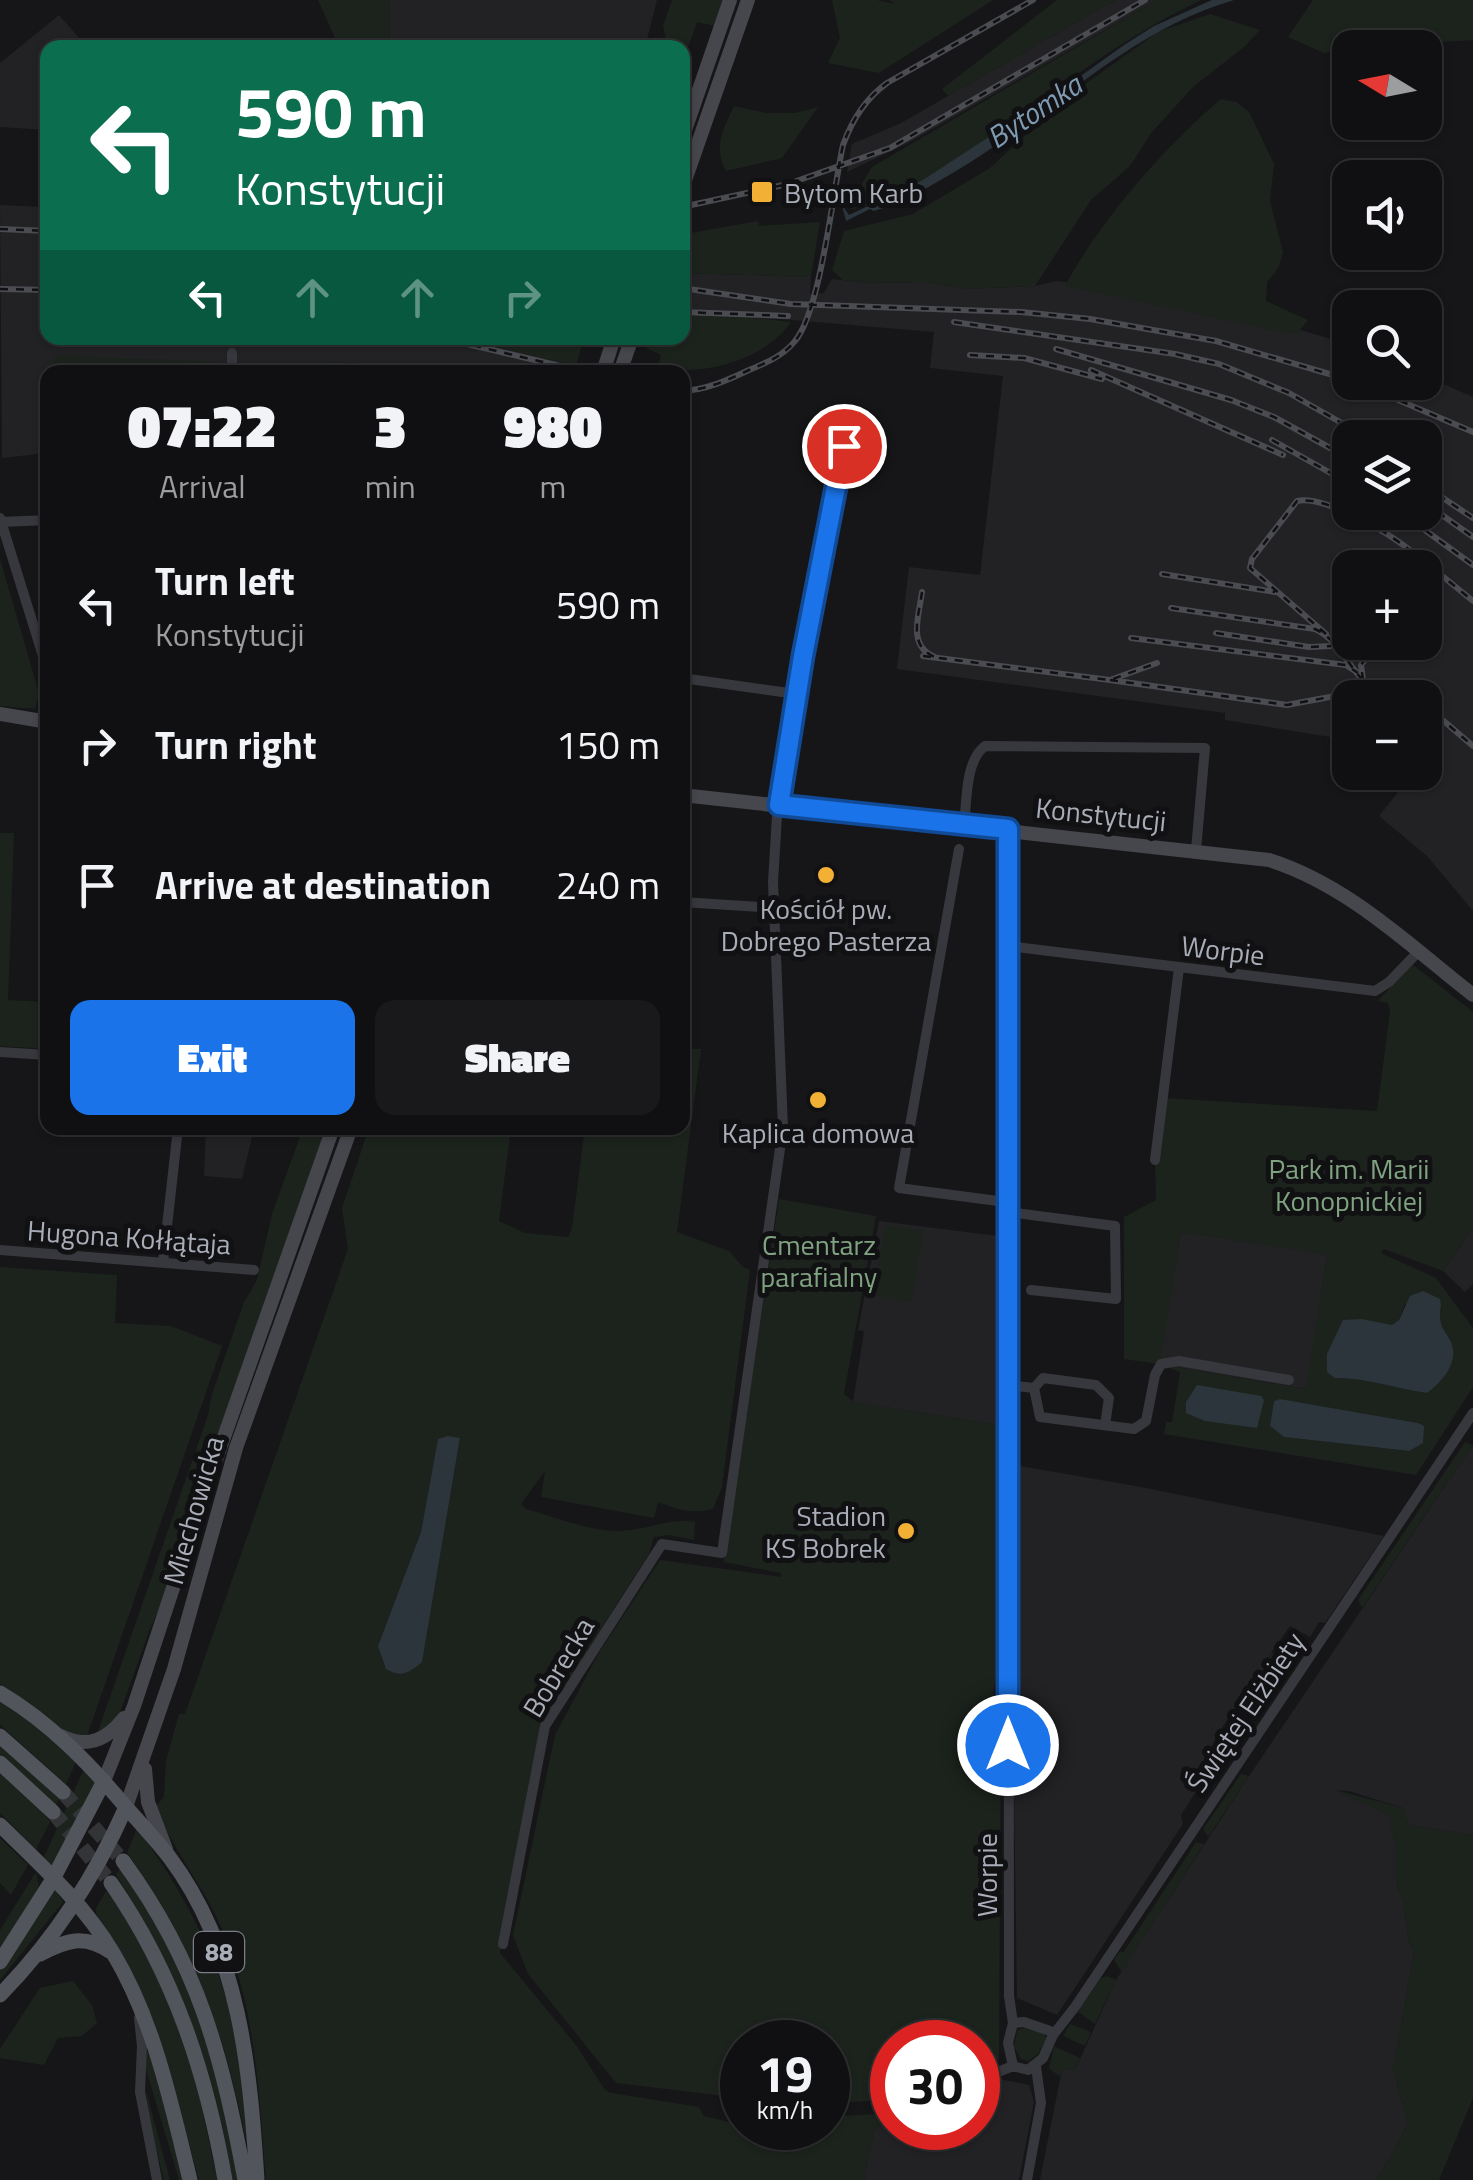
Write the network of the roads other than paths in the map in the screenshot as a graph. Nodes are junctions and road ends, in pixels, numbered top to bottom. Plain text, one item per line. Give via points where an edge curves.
1 (730, 0) edge
2 (748, 0) edge
3 (690, 116) edge
4 (690, 166) edge
5 (232, 352) dead end
6 (232, 365) edge
7 (852, 412) dead end
8 (1, 520) edge
9 (40, 520) edge
10 (40, 646) edge
11 (690, 679) edge
12 (796, 694) junction
13 (0, 714) edge
14 (40, 721) edge
15 (690, 797) edge
16 (779, 805) junction
17 (964, 825) junction
18 (1008, 829) junction
19 (959, 849) dead end
20 (1196, 850) junction
21 (690, 903) edge
22 (774, 908) junction
23 (1008, 946) junction
24 (1418, 952) junction
25 (1179, 968) junction
26 (1473, 995) edge
27 (0, 1052) edge
28 (40, 1054) edge
29 (177, 1135) edge
30 (331, 1135) edge
31 (348, 1135) edge
32 (1156, 1160) dead end
33 (1008, 1212) junction
34 (0, 1250) edge
35 (163, 1262) junction
36 (254, 1270) dead end
37 (1031, 1290) dead end
38 (1289, 1380) dead end
39 (1008, 1384) junction
40 (1034, 1388) junction
41 (1473, 1413) edge
42 (1105, 1425) junction
43 (0, 1693) edge
44 (134, 1706) junction
45 (154, 1729) junction
46 (56, 1734) junction
47 (0, 1736) edge
48 (0, 1763) edge
49 (104, 1781) junction
50 (63, 1792) tunnel mouth
51 (126, 1807) junction
52 (54, 1812) tunnel mouth
53 (0, 1825) edge
54 (170, 1858) junction
55 (123, 1861) tunnel mouth
56 (53, 1879) junction
57 (111, 1883) tunnel mouth
58 (76, 1902) junction
59 (503, 1944) dead end
60 (37, 1956) junction
61 (116, 1956) junction
62 (0, 1962) edge
63 (0, 1995) edge
64 (136, 1997) junction
65 (1014, 2023) junction
66 (1052, 2036) junction
67 (1013, 2066) junction
68 (1036, 2067) junction
69 (1000, 2071) edge
70 (157, 2180) edge
71 (190, 2180) edge
72 (225, 2180) edge
73 (245, 2180) edge
74 (257, 2180) edge
75 (1027, 2180) edge

1 - 3 main road
2 - 4 main road
5 - 6 street
7 - 12 street
8 - 9 street
8 - 10 street
11 - 12 street
12 - 16 street
13 - 14 main road
15 - 16 main road, Konstytucji
16 - 17 main road, Konstytucji
16 - 22 street
17 - 18 main road, Konstytucji
17 - 20 street via 972,765 985,746 1205,748
18 - 20 main road, Konstytucji
18 - 23 street, Worpie
19 - 33 street via 899,1188 998,1201
20 - 24 main road, Konstytucji via 1269,860 1316,878
21 - 22 street
22 - 59 street, Bobrecka via 784,1128 722,1553 662,1544 545,1726
23 - 25 street, Worpie
23 - 33 street, Worpie
24 - 25 street, Worpie via 1375,990
24 - 26 main road, Konstytucji
25 - 32 street
27 - 28 street
29 - 35 street
30 - 44 main road, Miechowicka
31 - 45 main road, Miechowicka via 236,1448
33 - 37 street via 1115,1226 1116,1299
33 - 39 street, Worpie
34 - 35 street, Hugona Kołłątaja
35 - 36 street, Hugona Kołłątaja
38 - 42 street via 1179,1361 1161,1364 1146,1420 1134,1429
39 - 40 street
39 - 65 street, Worpie
40 - 42 street via 1040,1416
40 - 42 street via 1043,1378 1096,1385 1109,1398
41 - 66 street, Świętej Elżbiety
43 - 46 main road
44 - 46 main road via 95,1742
44 - 49 main road, Miechowicka
45 - 51 main road, Miechowicka
45 - 54 main road via 145,1788
46 - 49 main road
47 - 50 main road
48 - 52 main road
49 - 51 main road, 88
49 - 56 main road
51 - 54 main road, 88
51 - 58 main road, Miechowicka
53 - 56 main road
54 - 74 main road, 88 via 214,1939 232,1989 251,2086
55 - 73 main road via 200,1999 228,2088
56 - 58 main road
56 - 62 main road
57 - 72 main road via 187,2026
58 - 60 main road, Miechowicka
58 - 61 main road
60 - 61 main road via 82,1940
60 - 63 main road, Miechowicka
61 - 64 main road
64 - 70 street via 140,2092
64 - 71 main road
65 - 66 street
65 - 67 street via 1008,2043
66 - 68 street
67 - 68 street
67 - 69 street
68 - 75 street via 1042,2103

